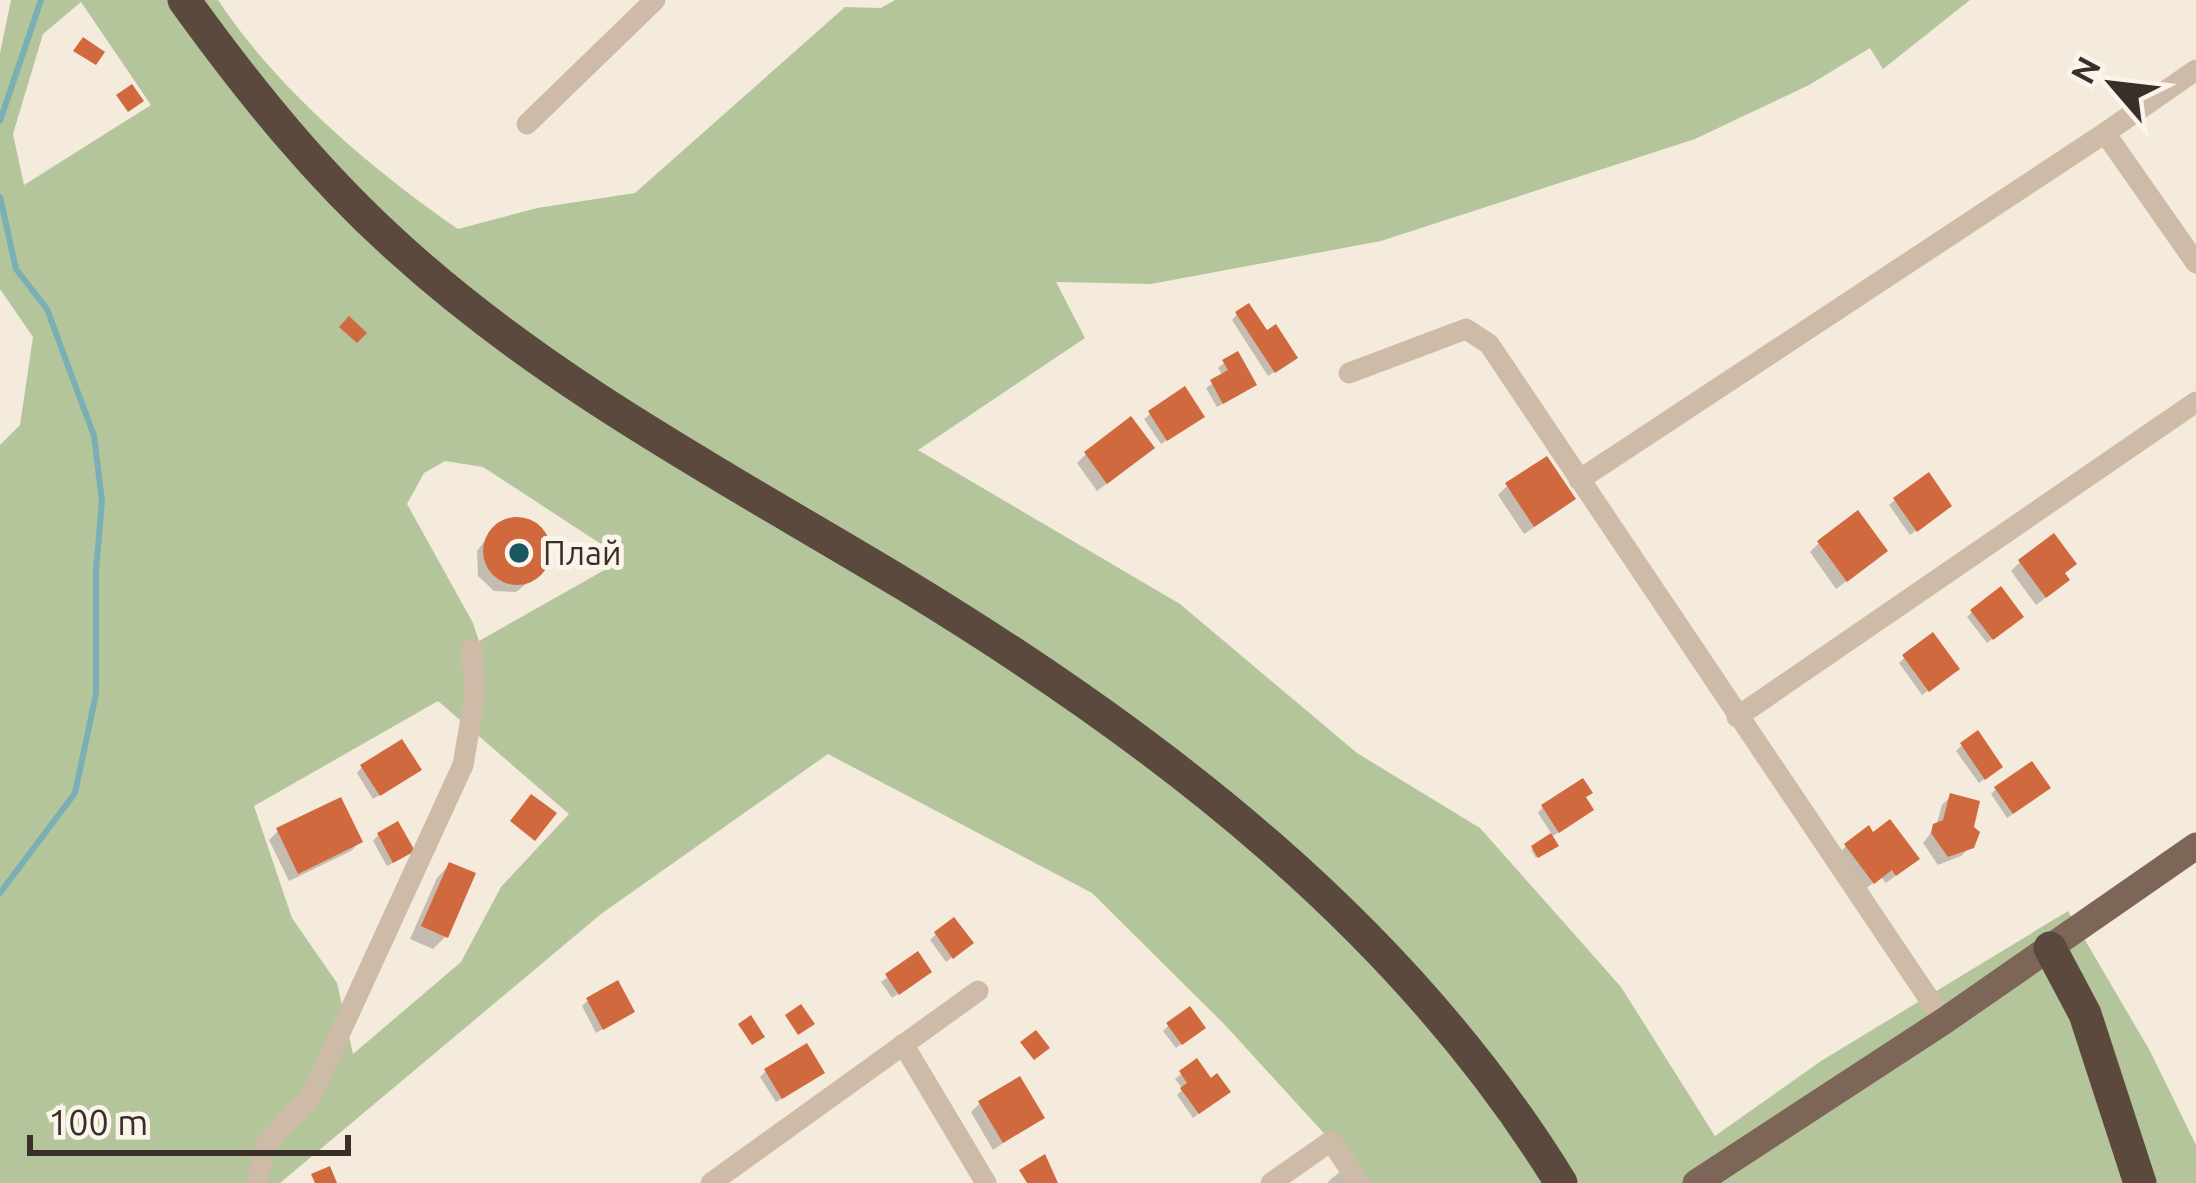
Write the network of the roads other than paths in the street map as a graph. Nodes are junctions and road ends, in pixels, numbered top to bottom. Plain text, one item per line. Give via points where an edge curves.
1 (184, 0) edge
2 (655, 0) edge
3 (2196, 70) edge
4 (527, 124) dead end
5 (2105, 133) junction
6 (2196, 262) edge
7 (1349, 373) dead end
8 (2196, 402) edge
9 (1579, 480) junction
10 (472, 649) dead end
11 (1737, 717) junction
12 (2196, 846) edge
13 (2050, 948) junction
14 (978, 991) dead end
15 (1944, 1021) junction
16 (904, 1044) junction
17 (257, 1183) edge
18 (711, 1183) edge
19 (986, 1183) edge
20 (1271, 1183) edge
21 (1359, 1183) edge
22 (1561, 1183) edge
23 (1696, 1183) edge
24 (2140, 1183) edge

1 - 22 highway via 346,199 471,309 551,367 1009,650 1274,848 1433,1007
2 - 4 street
3 - 5 street
5 - 6 street
5 - 9 street
7 - 9 street via 1466,329 1489,344
8 - 11 street
9 - 11 street
10 - 17 street via 475,694 463,765 311,1096 266,1144
11 - 15 street
12 - 13 main road
13 - 15 main road
13 - 24 highway via 2085,1014
14 - 16 street
15 - 23 main road
16 - 18 street
16 - 19 street
20 - 21 street via 1331,1141

